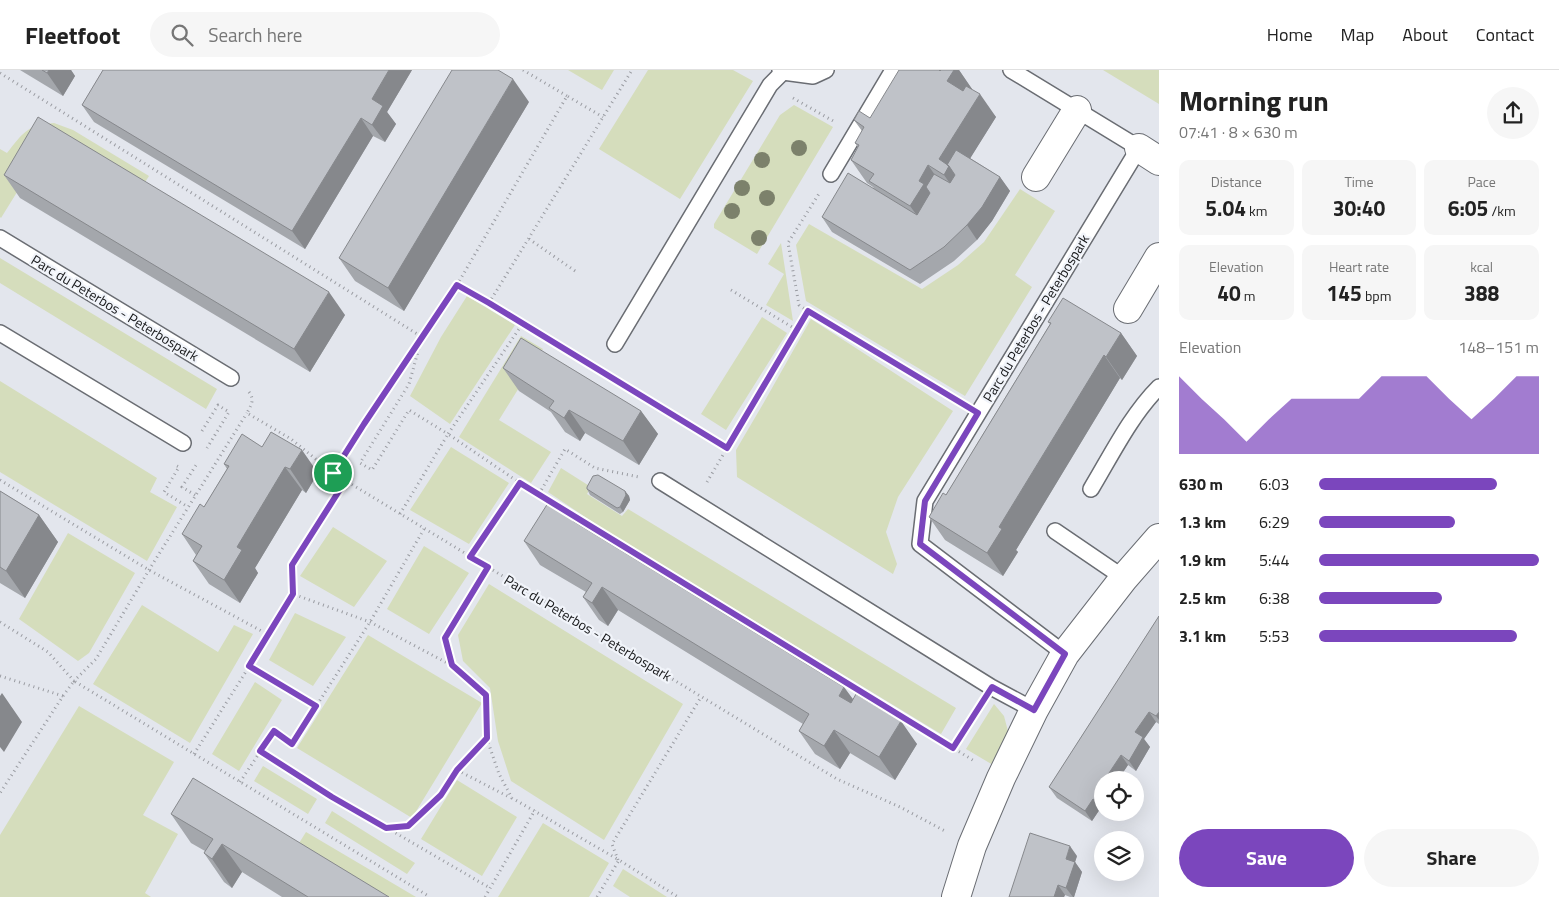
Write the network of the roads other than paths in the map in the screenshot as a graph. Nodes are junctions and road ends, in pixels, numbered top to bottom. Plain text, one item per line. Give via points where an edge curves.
1 (826, 70) edge
2 (893, 70) edge
3 (1011, 70) edge
4 (782, 71) edge
5 (1077, 110) junction
6 (1149, 154) edge
7 (831, 174) road end
8 (1036, 177) dead end
9 (0, 238) edge
10 (1159, 257) edge
11 (1128, 309) dead end
12 (0, 333) edge
13 (615, 344) dead end
14 (231, 378) road end
15 (1159, 386) edge
16 (183, 443) dead end
17 (660, 481) road end
18 (1091, 489) dead end
19 (1055, 531) dead end
20 (1159, 538) edge
21 (1124, 578) junction
22 (1065, 654) junction
23 (1034, 710) junction
24 (956, 897) edge

1 - 4 lane via 813,76
2 - 7 lane
3 - 5 lane, Parc du Peterbos - Peterbospark
4 - 13 lane
5 - 6 lane, Parc du Peterbos - Peterbospark
5 - 8 street
6 - 22 lane, Parc du Peterbos - Peterbospark via 978,413 925,501 920,544
9 - 14 lane, Parc du Peterbos - Peterbospark
10 - 11 street
12 - 16 lane
15 - 18 lane via 1120,440
17 - 23 lane
19 - 21 lane
20 - 21 street
21 - 22 street
22 - 23 street
23 - 24 street via 972,846

